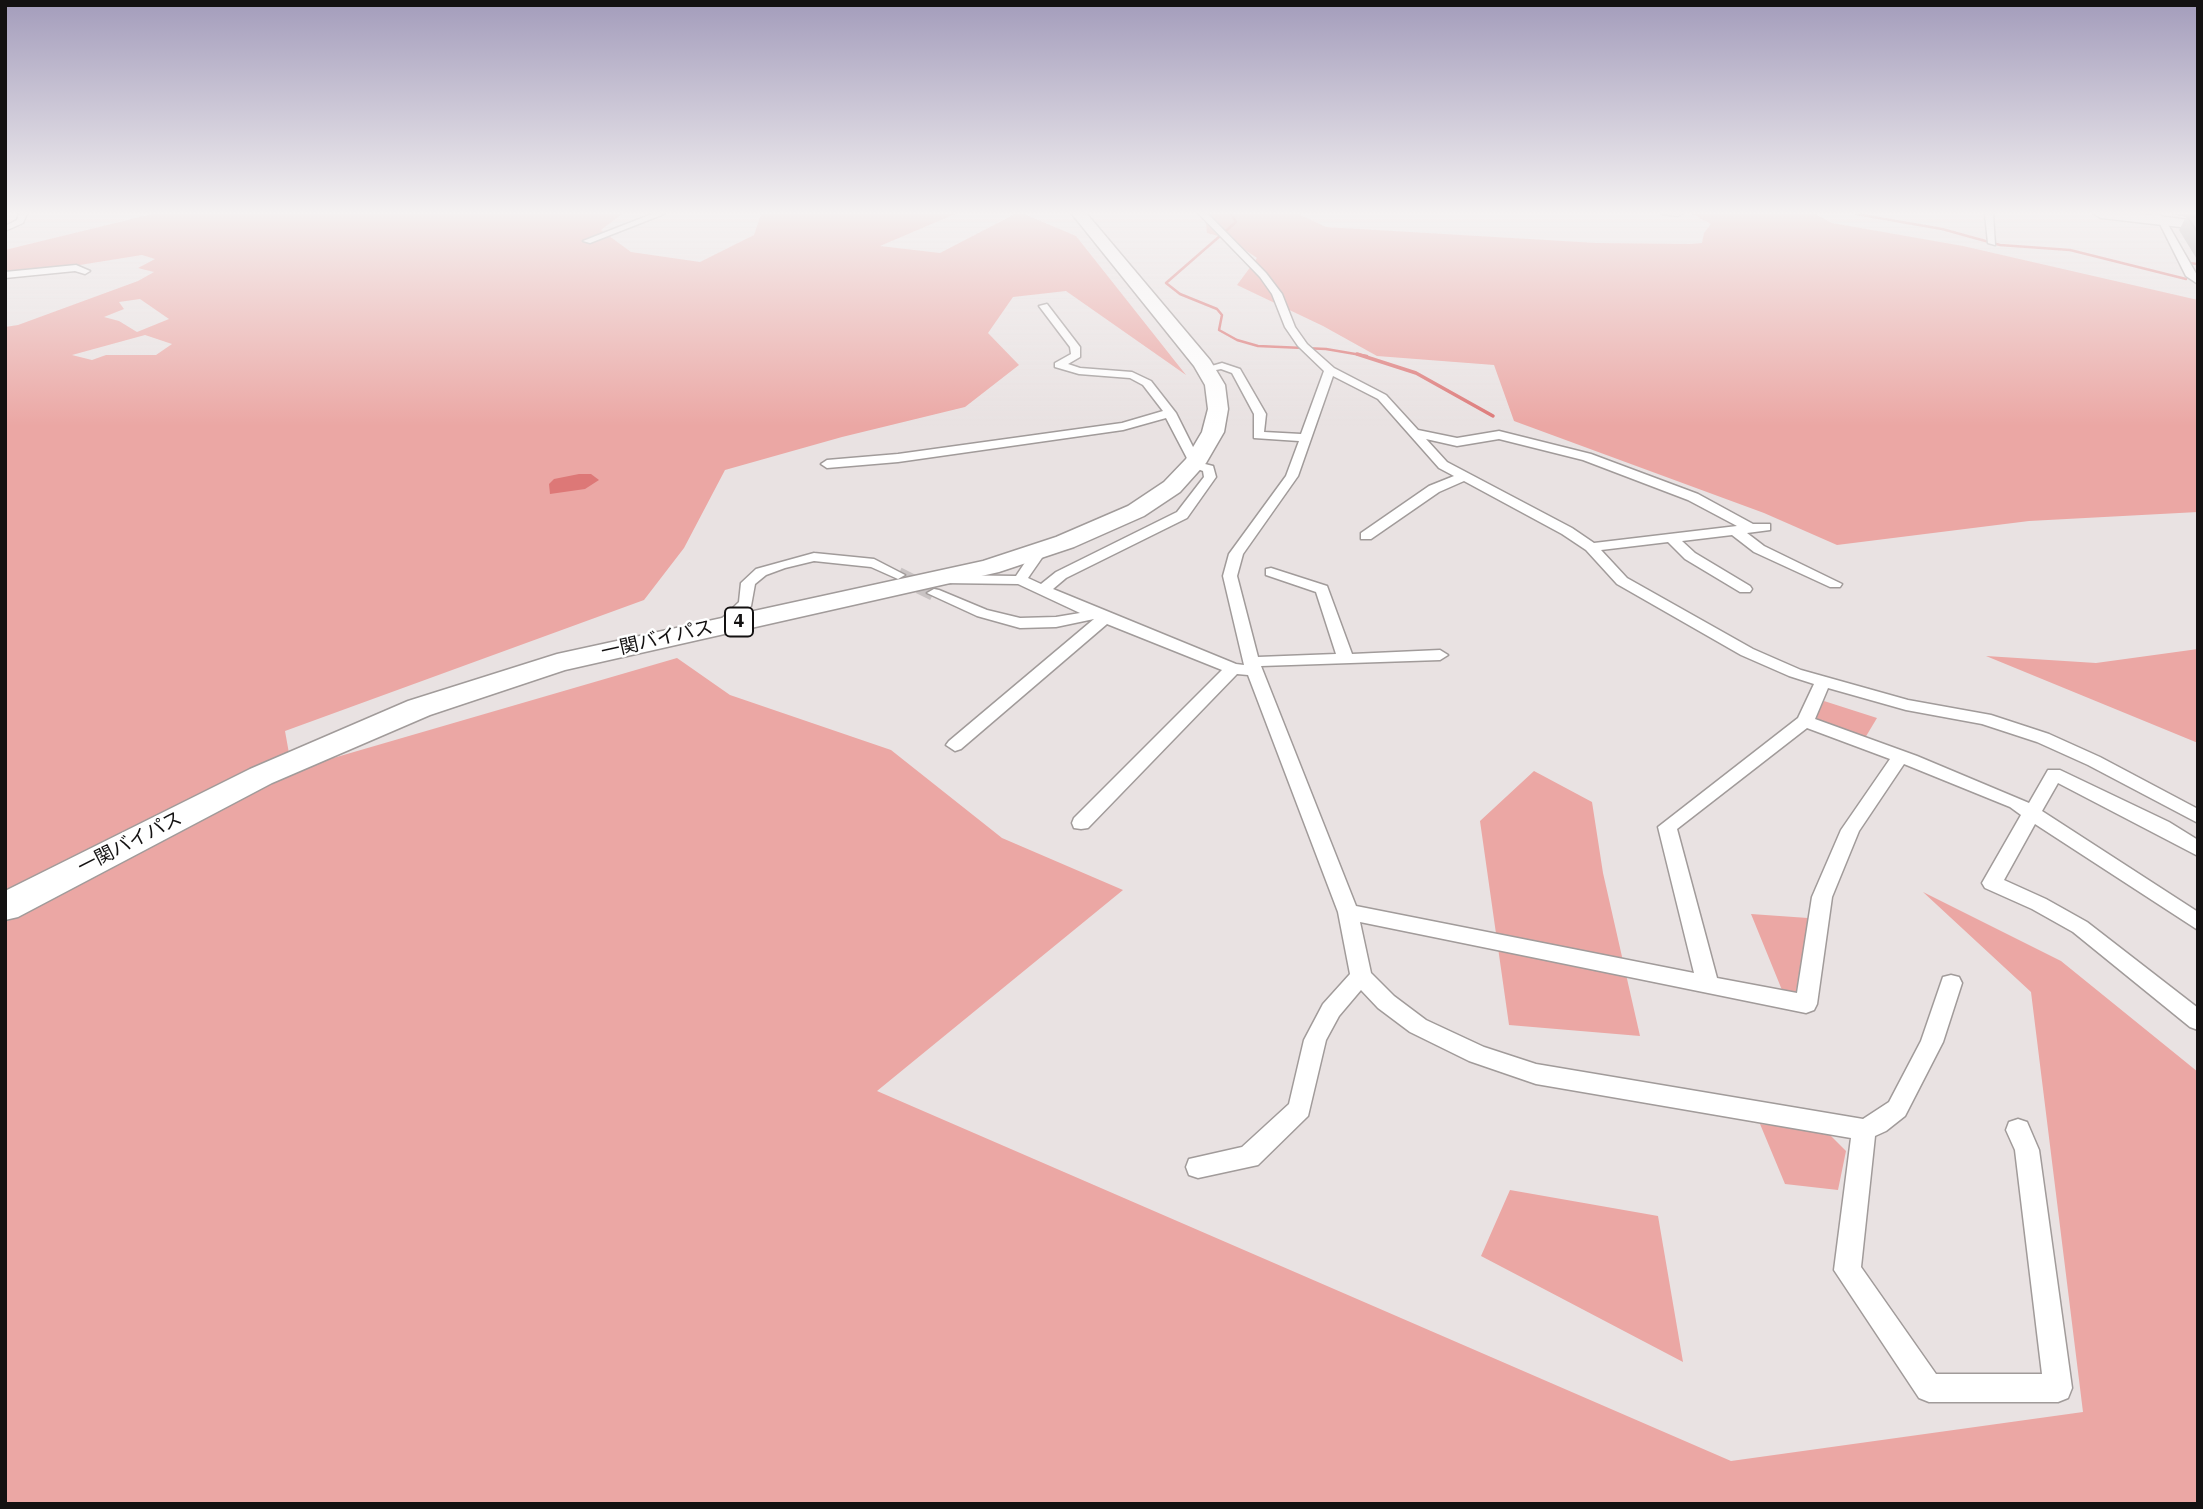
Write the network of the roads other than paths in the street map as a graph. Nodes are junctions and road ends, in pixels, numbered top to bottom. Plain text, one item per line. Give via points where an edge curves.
1 (1139, 284) edge
2 (1270, 284) edge
3 (1044, 306) dead end
4 (1206, 369) junction
5 (1330, 370) junction
6 (1170, 413) junction
7 (1415, 433) junction
8 (1306, 438) junction
9 (827, 464) dead end
10 (1194, 464) junction
11 (1463, 477) junction
12 (1734, 530) junction
13 (1366, 536) dead end
14 (1670, 537) junction
15 (1591, 547) junction
16 (1039, 552) junction
17 (1271, 572) dead end
18 (898, 575) tunnel mouth
19 (1020, 580) junction
20 (1835, 584) dead end
21 (936, 586) junction
22 (1745, 589) dead end
23 (1042, 591) junction
24 (1100, 616) junction
25 (722, 626) junction
26 (1440, 655) dead end
27 (1346, 659) junction
28 (1246, 667) junction
29 (1823, 682) junction
30 (1804, 721) junction
31 (955, 745) dead end
32 (1900, 757) junction
33 (2032, 812) junction
34 (2198, 817) edge
35 (1081, 822) dead end
36 (2198, 849) edge
37 (5, 907) edge
38 (1348, 912) junction
39 (2198, 922) edge
40 (1361, 976) junction
41 (1951, 983) dead end
42 (1707, 984) junction
43 (2198, 1021) edge
44 (1864, 1130) junction
45 (2018, 1130) dead end
46 (1198, 1167) dead end

1 - 4 highway, 一関バイパス / 4
2 - 5 street via 1303,346
3 - 6 street via 1075,347 1076,355 1059,365 1132,375 1147,383
4 - 8 street via 1222,366 1236,371 1260,414 1258,436
4 - 10 highway, 一関バイパス / 4 via 1215,385 1218,409 1213,432
5 - 7 street via 1382,397
5 - 8 street
6 - 9 street via 1123,426
6 - 10 street
7 - 11 street via 1443,465
7 - 12 street via 1457,442 1499,435 1587,457 1693,497 1758,528
8 - 28 street via 1292,476 1236,554 1230,576
10 - 16 highway, 一関バイパス / 4 via 1172,487 1136,511
10 - 23 street via 1209,469 1210,477 1182,514 1062,575
11 - 13 street via 1434,489
11 - 15 street
12 - 14 street
12 - 20 street via 1759,550
14 - 15 street
14 - 22 street via 1690,556
15 - 29 street via 1622,581 1747,652
16 - 19 street
16 - 21 highway, 一関バイパス / 4
17 - 27 street via 1322,589
18 - 25 street via 874,563 844,559 814,557 780,565 748,583 746,603
19 - 21 street
19 - 23 street
21 - 24 street via 982,613 1020,624
21 - 25 highway, 一関バイパス / 4
23 - 24 street
24 - 28 street
24 - 31 street
25 - 37 highway, 一関バイパス / 4 via 557,663 419,708 261,776
26 - 27 street
27 - 28 street
28 - 35 street
28 - 38 street
29 - 30 street
29 - 34 street via 1906,705 1985,719 2042,738
30 - 32 street
30 - 42 street via 1667,827
32 - 33 street
32 - 42 street via 1850,831 1822,897 1807,1004
33 - 36 street via 2054,774
33 - 39 street
33 - 43 street via 1992,883 2081,927
38 - 40 street
38 - 42 street
40 - 44 street via 1418,1026 1477,1054 1536,1074
40 - 46 street via 1331,1010 1315,1040 1300,1110 1249,1157
41 - 44 street via 1931,1042 1897,1109
44 - 45 street via 1847,1270 1929,1388 2059,1388 2027,1150

